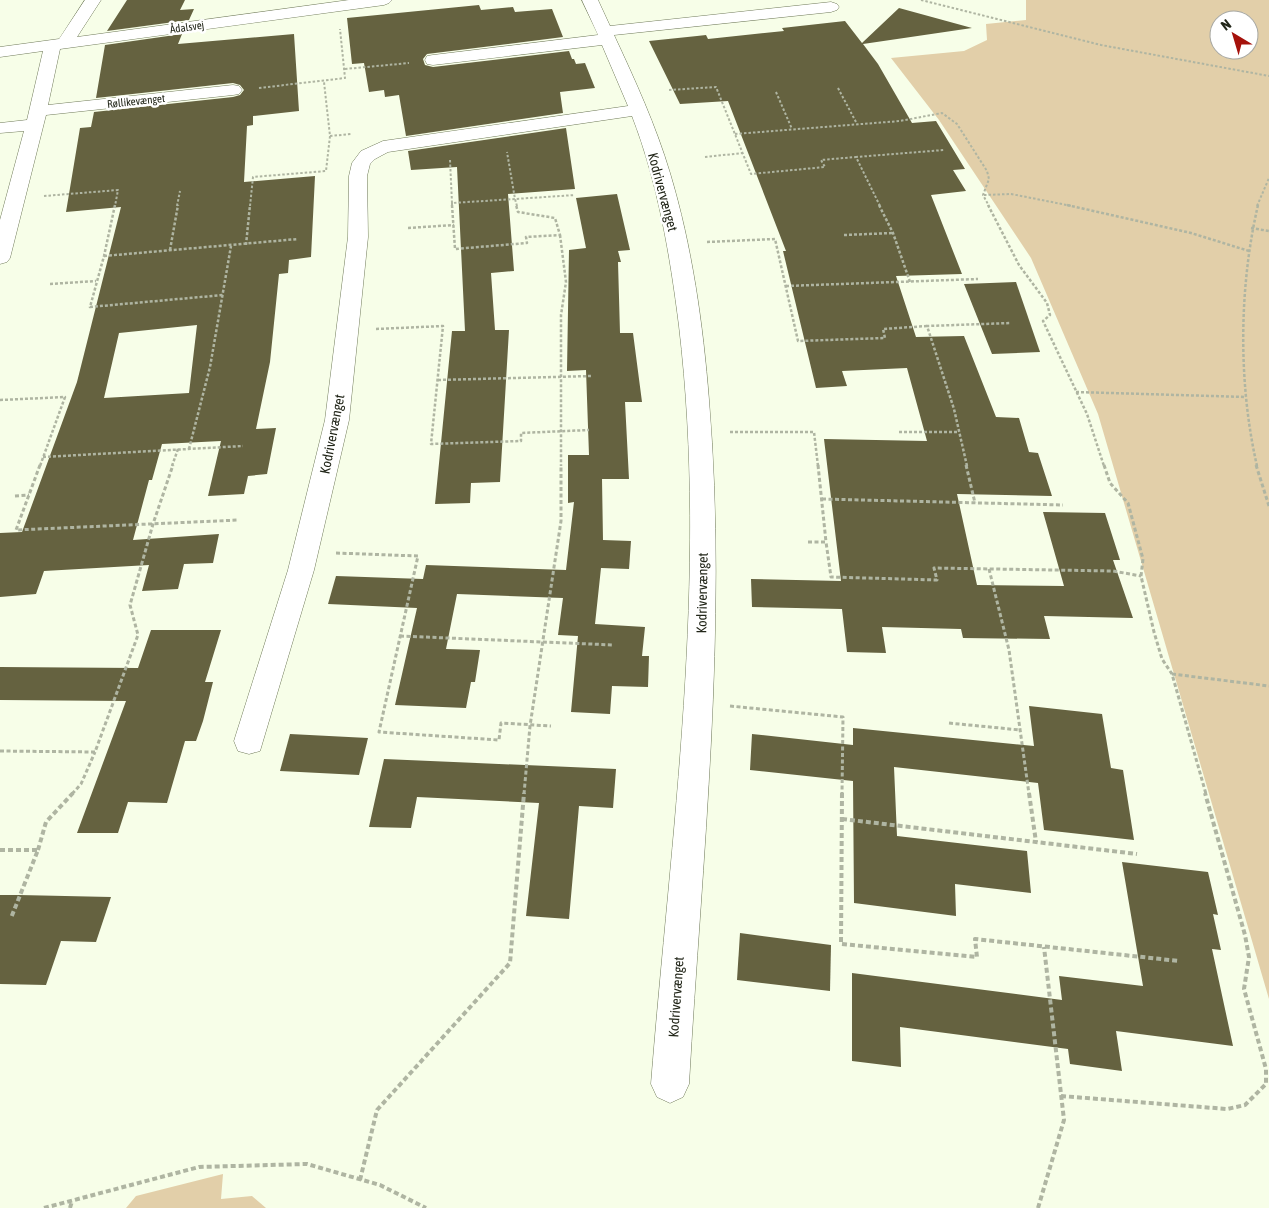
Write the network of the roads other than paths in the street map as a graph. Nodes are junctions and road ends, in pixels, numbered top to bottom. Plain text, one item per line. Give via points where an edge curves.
1 (94, 0) edge
2 (384, 0) edge
3 (590, 0) edge
4 (311, 5) edge
5 (831, 7) dead end
6 (606, 35) junction
7 (59, 44) junction
8 (0, 52) edge
9 (433, 60) road end
10 (233, 90) road end
11 (638, 110) junction
12 (37, 118) junction
13 (0, 128) edge
14 (10, 202) edge
15 (0, 258) edge
16 (249, 741) dead end
17 (670, 1084) dead end

1 - 7 street
2 - 4 street, Ådalsvej via 338,6
3 - 6 street, Kodrivervænget
4 - 7 street, Ådalsvej
5 - 6 street
6 - 9 street
6 - 11 street, Kodrivervænget
7 - 8 street, Ådalsvej
7 - 12 street
10 - 12 street, Røllikevænget
11 - 16 street, Kodrivervænget via 383,148 368,155 361,163 358,237 337,420 305,552
11 - 17 street, Kodrivervænget via 657,162 676,243 688,318 703,472 699,703
12 - 13 street, Røllikevænget
12 - 14 street
14 - 15 street

